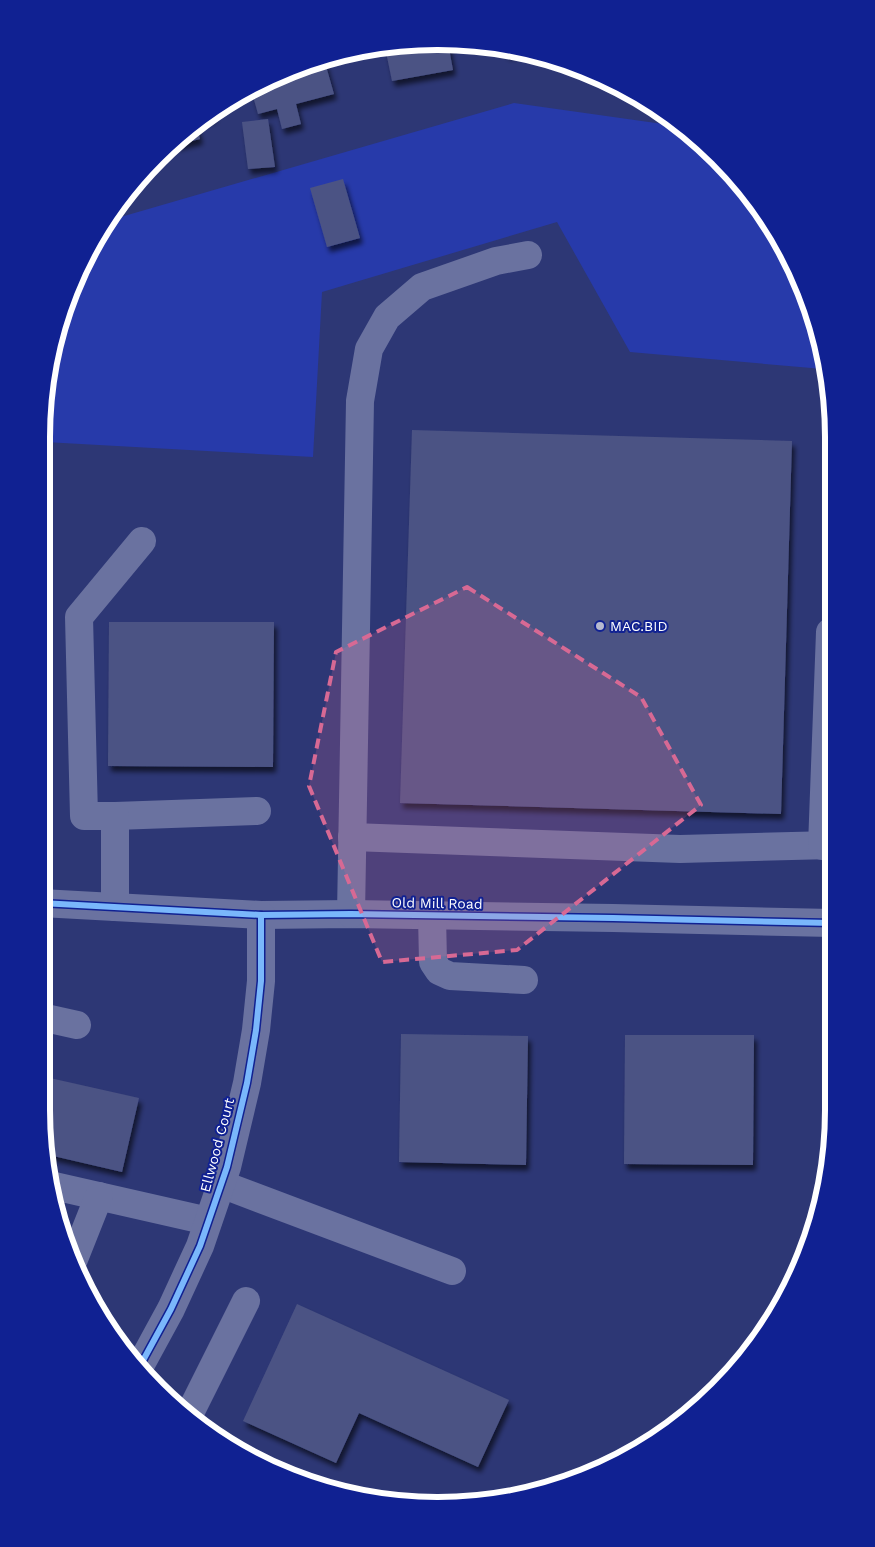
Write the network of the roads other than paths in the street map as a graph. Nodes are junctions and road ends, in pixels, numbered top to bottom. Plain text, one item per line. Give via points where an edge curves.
1 (528, 255) dead end
2 (142, 541) dead end
3 (257, 811) dead end
4 (115, 816) junction
5 (352, 837) junction
6 (825, 845) edge
7 (50, 903) edge
8 (115, 907) junction
9 (351, 914) junction
10 (261, 915) junction
11 (432, 915) junction
12 (825, 924) edge
13 (524, 980) dead end
14 (50, 1019) edge
15 (77, 1026) dead end
16 (221, 1184) junction
17 (57, 1187) edge
18 (99, 1196) junction
19 (208, 1221) junction
20 (77, 1252) edge
21 (452, 1271) dead end
22 (246, 1301) dead end
23 (143, 1361) edge
24 (192, 1409) edge

1 - 5 street via 496,260 422,287 387,317 369,349 360,401
2 - 4 street via 79,617 84,816
3 - 4 street
4 - 8 street
5 - 6 street via 680,849
5 - 9 street
7 - 8 street, Old Mill Road
8 - 10 street, Old Mill Road
9 - 10 street, Old Mill Road
9 - 11 street, Old Mill Road
10 - 16 street, Ellwood Court via 261,981 256,1030 247,1083
11 - 12 street, Old Mill Road
11 - 13 street via 433,962 439,971 450,976
14 - 15 street
16 - 19 street, Ellwood Court
16 - 21 street
17 - 18 street
18 - 19 street
18 - 20 street
19 - 23 street, Ellwood Court via 171,1309
22 - 24 street

